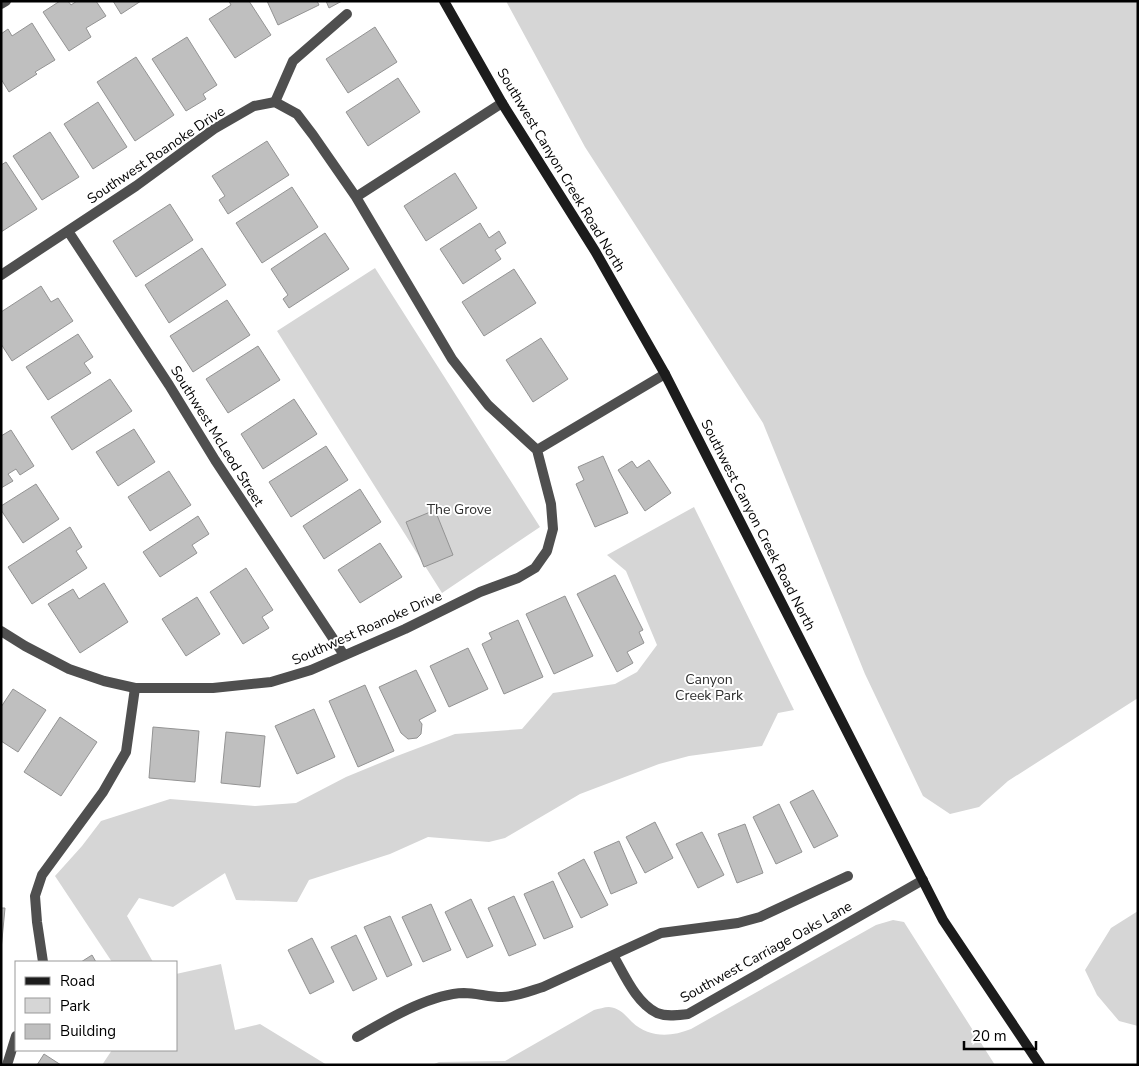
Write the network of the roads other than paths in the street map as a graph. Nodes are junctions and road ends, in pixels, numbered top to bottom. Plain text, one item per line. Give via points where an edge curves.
1 (6, 1) edge
2 (444, 1) edge
3 (1, 4) edge
4 (347, 14) dead end
5 (275, 102) junction
6 (502, 103) junction
7 (356, 197) junction
8 (68, 231) junction
9 (1, 275) edge
10 (665, 374) junction
11 (537, 450) junction
12 (1, 631) edge
13 (344, 655) junction
14 (135, 688) junction
15 (848, 876) dead end
16 (923, 880) junction
17 (613, 955) junction
18 (43, 961) edge
19 (358, 1037) dead end
20 (15, 1039) edge
21 (7, 1065) edge
22 (1040, 1065) edge

1 - 3 street
2 - 6 main road, Southwest Canyon Creek Road North
4 - 5 street via 293,61
5 - 7 street via 297,114
5 - 8 street, Southwest Roanoke Drive via 254,106 214,129
6 - 7 street
6 - 10 main road, Southwest Canyon Creek Road North via 595,251
7 - 11 street via 452,358 488,406
8 - 9 street, Southwest Roanoke Drive
8 - 13 street, Southwest McLeod Street
10 - 11 street
10 - 16 main road, Southwest Canyon Creek Road North
11 - 13 street, Southwest Roanoke Drive via 551,504 553,529 547,551 535,568
12 - 14 street, Southwest Roanoke Drive via 69,669
13 - 14 street, Southwest Roanoke Drive via 311,670 271,682 213,688
14 - 18 street via 126,752 103,792 42,875 35,896
15 - 17 street, Southwest Carriage Oaks Lane via 760,917 661,933
16 - 17 street, Southwest Carriage Oaks Lane via 688,1014 672,1016 658,1013 647,1005 635,993
16 - 22 main road, Southwest Canyon Creek Road North via 943,920
17 - 19 street, Southwest Carriage Oaks Lane via 525,993 503,997 463,993 413,1007
20 - 21 street

